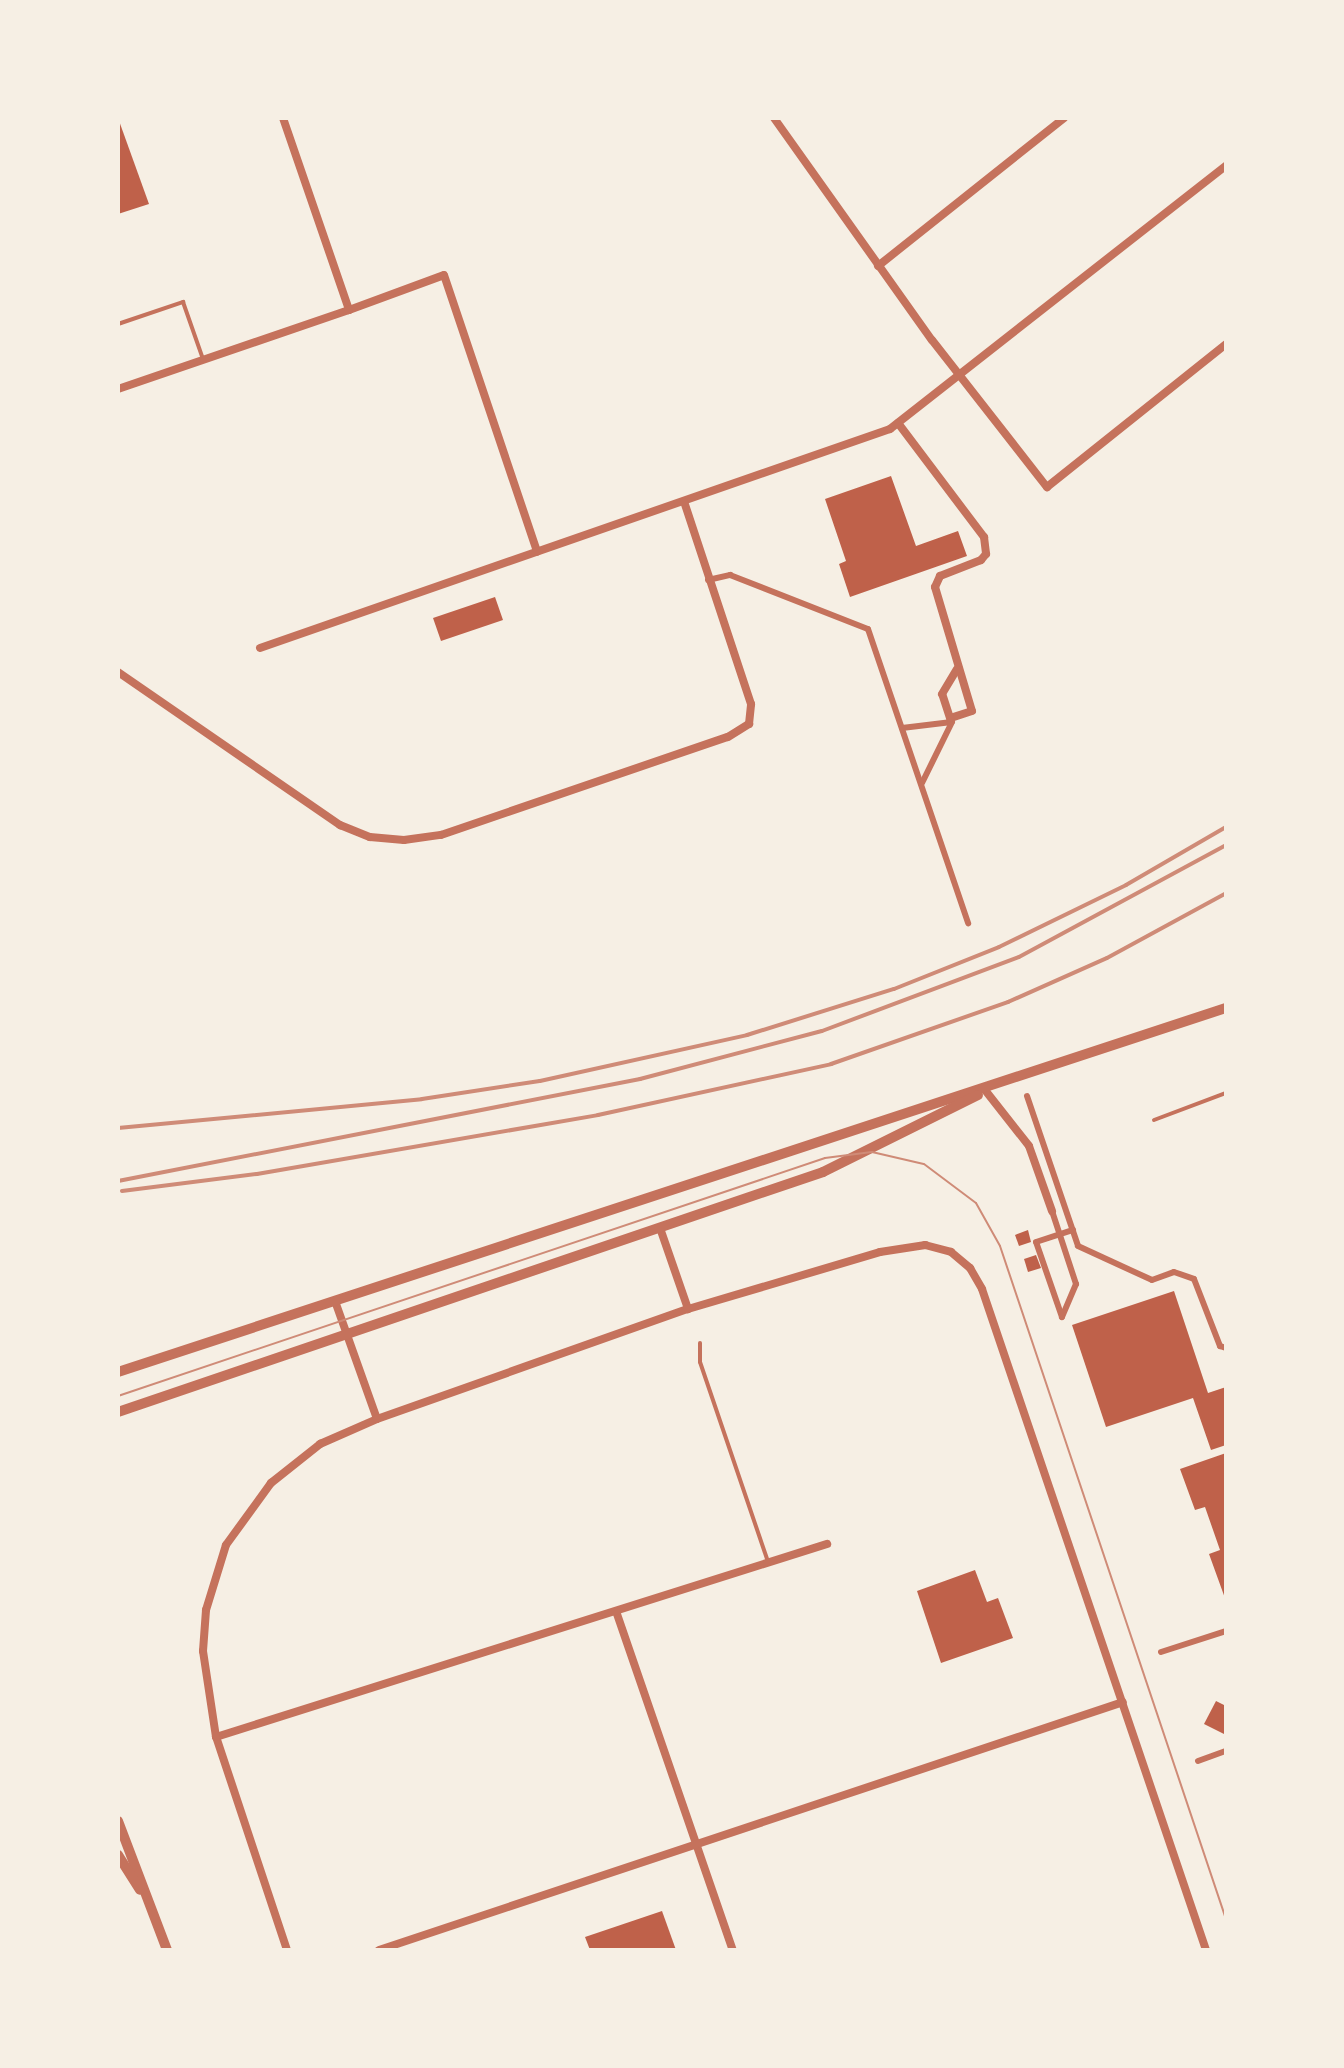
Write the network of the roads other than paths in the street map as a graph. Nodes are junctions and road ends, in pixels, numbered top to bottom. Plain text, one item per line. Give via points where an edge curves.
1 (283, 118) edge
2 (774, 118) edge
3 (1064, 118) edge
4 (1226, 166) edge
5 (878, 266) junction
6 (349, 310) junction
7 (118, 324) edge
8 (1226, 344) edge
9 (203, 359) junction
10 (959, 376) junction
11 (118, 389) edge
12 (898, 423) junction
13 (684, 502) junction
14 (537, 552) junction
15 (708, 580) junction
16 (260, 648) dead end
17 (957, 669) junction
18 (118, 672) edge
19 (902, 728) junction
20 (921, 785) junction
21 (968, 923) dead end
22 (1226, 1008) edge
23 (985, 1090) junction
24 (1226, 1093) edge
25 (1027, 1096) dead end
26 (1154, 1120) dead end
27 (1049, 1130) dead end
28 (1040, 1133) junction
29 (1052, 1211) joint
30 (660, 1228) junction
31 (1073, 1230) junction
32 (1059, 1234) junction
33 (335, 1301) junction
34 (688, 1309) junction
35 (347, 1334) junction
36 (700, 1343) dead end
37 (1226, 1348) edge
38 (118, 1372) edge
39 (118, 1412) edge
40 (377, 1419) junction
41 (827, 1544) dead end
42 (769, 1563) junction
43 (617, 1614) junction
44 (1226, 1631) edge
45 (1161, 1652) dead end
46 (1123, 1702) junction
47 (216, 1737) junction
48 (1226, 1751) edge
49 (1198, 1761) dead end
50 (118, 1821) edge
51 (695, 1845) junction
52 (118, 1855) edge
53 (150, 1905) junction
54 (167, 1950) edge
55 (287, 1950) edge
56 (379, 1950) edge
57 (733, 1950) edge
58 (1206, 1950) edge

1 - 6 street
2 - 5 street
3 - 5 street
4 - 10 street
5 - 10 street
6 - 9 street
6 - 14 street via 444,275
7 - 9 lane via 183,302
8 - 10 street via 1047,487
9 - 11 street
10 - 12 street
12 - 13 street via 865,441
12 - 17 street via 984,537 986,554 981,560 940,576 935,587
13 - 14 street
13 - 15 street
14 - 16 street
15 - 18 street via 751,704 749,724 728,737 441,835 370,837 340,825
15 - 19 street via 730,575 868,629
17 - 17 street via 972,711 950,718 942,694
19 - 20 street
19 - 20 street via 952,722
20 - 21 street
22 - 23 street
23 - 29 street via 1029,1146
23 - 30 street via 823,1172
23 - 33 street via 933,1100
24 - 26 lane
25 - 28 street
27 - 28 street
28 - 31 street
29 - 32 street
30 - 34 street
30 - 35 street
31 - 32 street
31 - 37 street via 1078,1246 1152,1280 1174,1272 1194,1279 1220,1346
32 - 32 street via 1076,1284 1062,1317 1036,1242
33 - 35 street
33 - 38 street
34 - 40 street
34 - 46 street via 925,1245 951,1252 970,1268 1016,1384
35 - 39 street
35 - 40 street
36 - 42 lane via 700,1362
40 - 47 street via 320,1444 271,1483 226,1545 206,1610 203,1651
41 - 42 street
42 - 43 street
43 - 47 street
43 - 51 street
44 - 45 street
46 - 51 street
46 - 58 street
47 - 55 street
48 - 49 street
50 - 53 street
51 - 56 street
51 - 57 street
52 - 53 street
53 - 54 street

